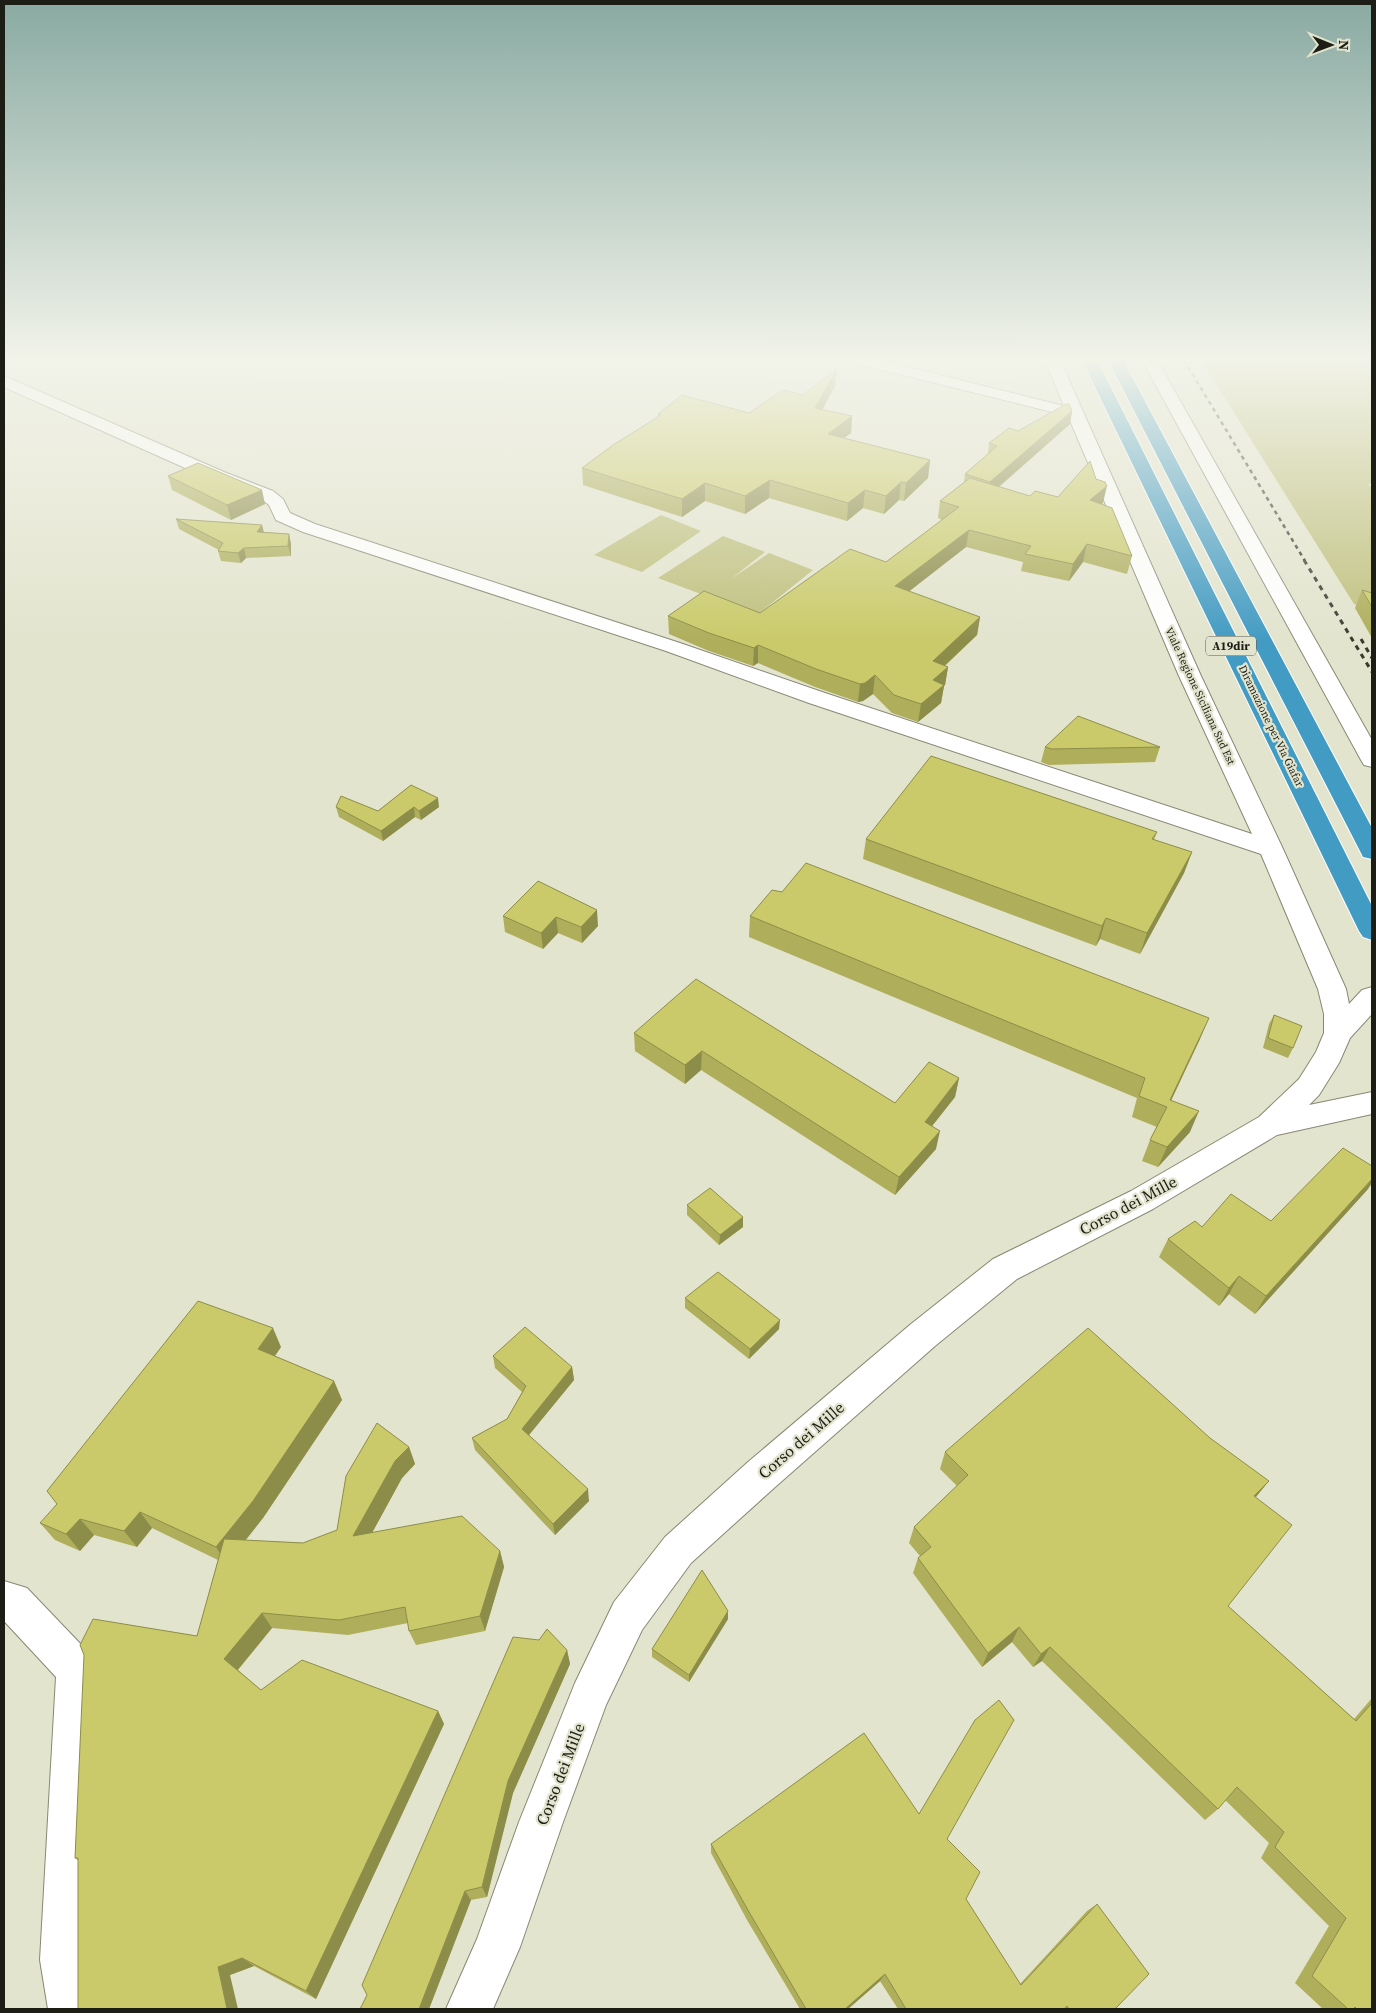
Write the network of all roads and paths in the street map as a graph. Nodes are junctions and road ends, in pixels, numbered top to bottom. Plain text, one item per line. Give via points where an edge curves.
1 (168, 454) edge
2 (1093, 454) edge
3 (1136, 454) edge
4 (1164, 454) edge
5 (1201, 454) edge
6 (1372, 760) edge
7 (1271, 849) junction
8 (1372, 851) edge
9 (1372, 931) edge
10 (1372, 997) edge
11 (1338, 1033) junction
12 (1372, 1103) edge
13 (1270, 1125) junction
14 (4, 1600) edge
15 (71, 2009) edge
16 (469, 2009) edge

1 - 7 street via 267,495 277,503 282,516 309,528
2 - 7 street, Viale Regione Siciliana Sud Est via 1190,676
3 - 9 highway, Diramazione per Via Giafar / A19dir
4 - 8 highway, A19dir
5 - 6 street
7 - 11 street, Viale Regione Siciliana Sud Est via 1332,989 1338,1014
10 - 11 street, Viale Regione Siciliana Sud Est
11 - 13 street, Viale Regione Siciliana Sud Est via 1309,1087
12 - 13 street, Corso dei Mille
13 - 16 street, Corso dei Mille via 1142,1200 1005,1269 923,1334 678,1550 628,1616 589,1697 497,1947
14 - 15 street via 13,1602 77,1669 63,1960

